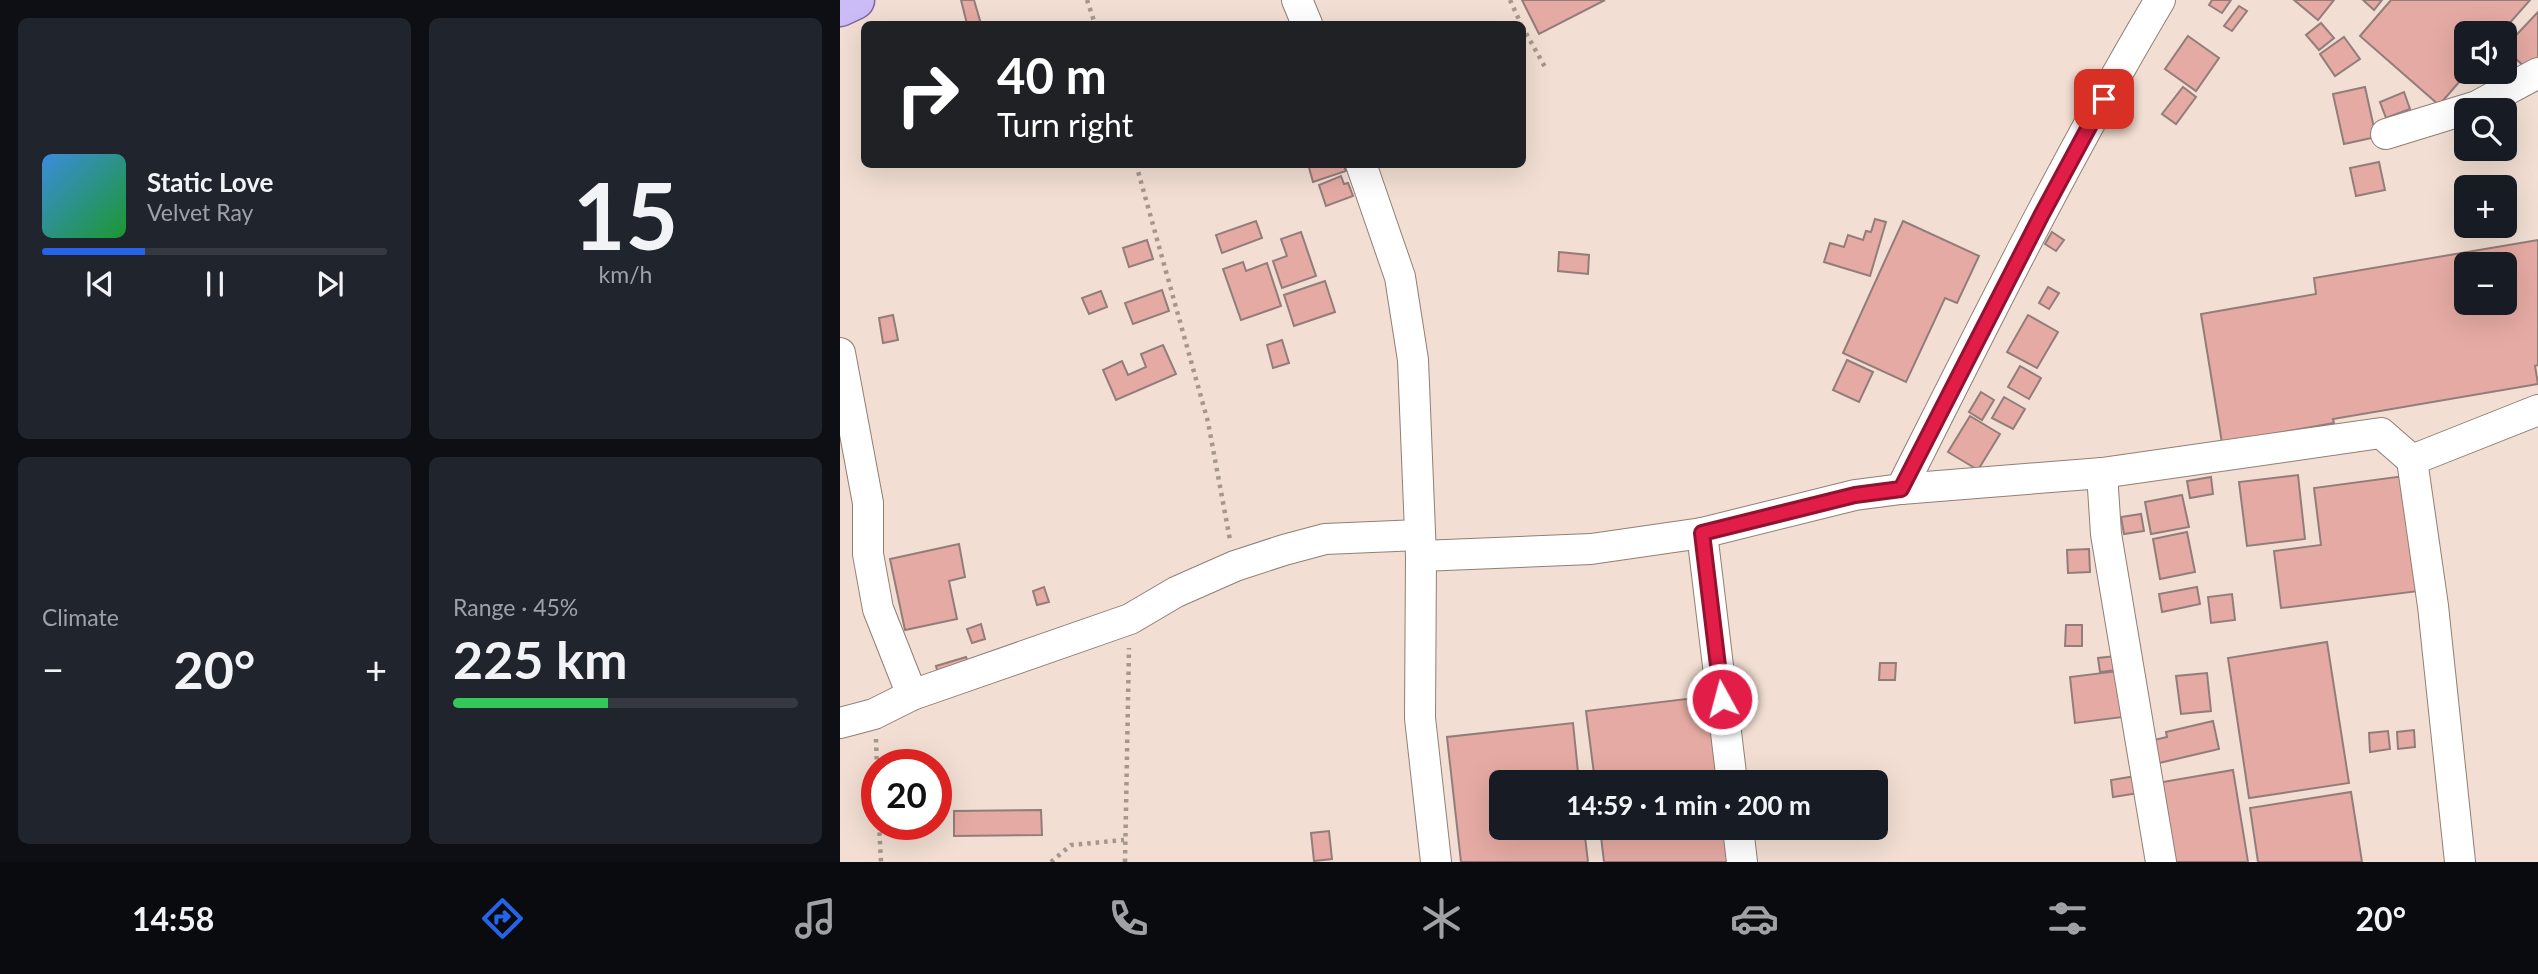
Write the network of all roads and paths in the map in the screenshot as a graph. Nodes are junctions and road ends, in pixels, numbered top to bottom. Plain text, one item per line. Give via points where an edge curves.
1 (855, 0) edge
2 (1087, 0) edge
3 (1297, 0) edge
4 (1510, 0) edge
5 (2160, 0) edge
6 (840, 7) edge
7 (1094, 21) edge
8 (1306, 21) edge
9 (1520, 21) edge
10 (1526, 32) edge
11 (1545, 67) dead end
12 (2538, 73) edge
13 (2386, 134) dead end
14 (1137, 168) edge
15 (1362, 168) edge
16 (840, 353) edge
17 (2538, 410) edge
18 (2412, 460) junction
19 (2102, 473) junction
20 (1901, 489) junction
21 (1702, 533) junction
22 (1420, 545) junction
23 (1234, 566) junction
24 (1130, 619) junction
25 (912, 695) junction
26 (840, 723) edge
27 (1731, 770) edge
28 (880, 840) edge
29 (1124, 840) junction
30 (1739, 840) edge
31 (881, 862) edge
32 (1051, 862) edge
33 (1125, 862) edge
34 (1436, 862) edge
35 (1742, 862) edge
36 (2161, 862) edge
37 (2460, 862) edge

1 - 6 main road
2 - 7 path
3 - 8 street
4 - 9 path
5 - 20 street via 2042,214
10 - 11 path
12 - 13 street via 2477,106
14 - 23 path via 1208,422
15 - 22 street via 1400,278 1413,360
16 - 25 street via 868,503 868,554 878,609
17 - 18 street
18 - 19 street via 2381,433
18 - 37 street via 2433,606
19 - 20 street
19 - 36 street via 2106,534
20 - 21 street via 1855,495
21 - 22 street via 1591,549
21 - 27 street
22 - 23 street via 1325,539
22 - 34 street via 1420,718
23 - 24 street
24 - 25 street
24 - 29 path
25 - 26 street via 874,714
28 - 31 path
29 - 32 path via 1071,845
29 - 33 path
30 - 35 street

